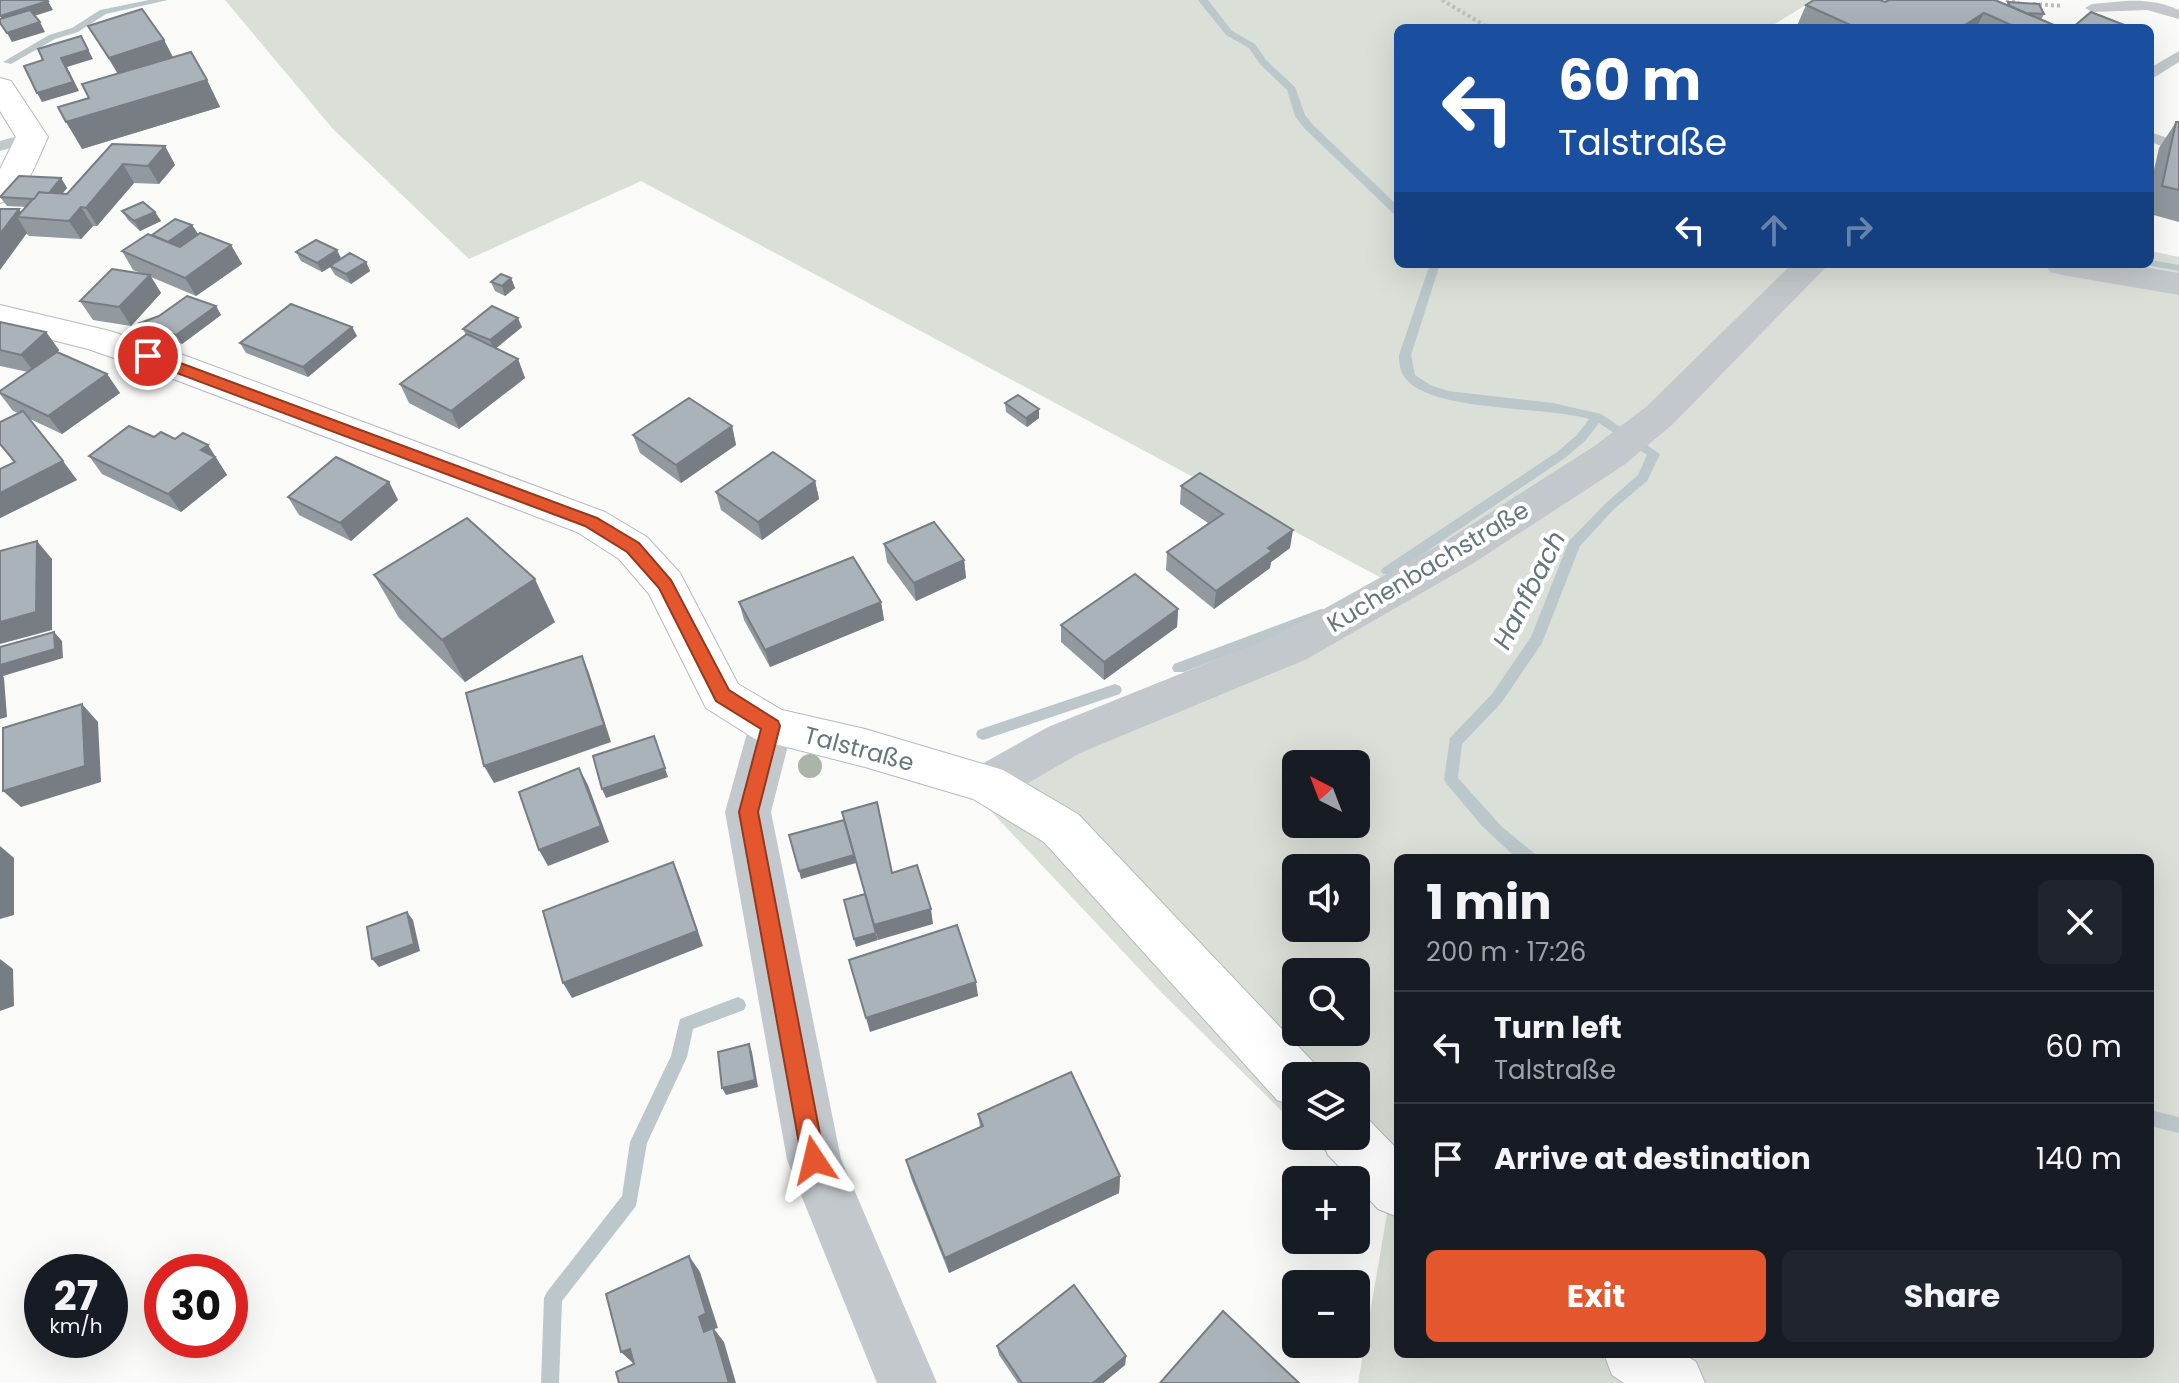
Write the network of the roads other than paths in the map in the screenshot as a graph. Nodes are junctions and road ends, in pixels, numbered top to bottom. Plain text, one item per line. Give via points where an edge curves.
1 (2092, 8) road end
2 (2179, 15) edge
3 (2179, 55) edge
4 (2154, 72) edge
5 (0, 87) edge
6 (32, 137) junction
7 (2154, 138) edge
8 (0, 146) edge
9 (2179, 147) edge
10 (0, 193) edge
11 (1808, 268) edge
12 (2085, 268) edge
13 (2179, 284) edge
14 (0, 316) edge
15 (771, 726) junction
16 (987, 784) junction
17 (1282, 1067) edge
18 (1360, 1150) edge
19 (1394, 1185) edge
20 (1639, 1358) edge
21 (907, 1383) edge
22 (1675, 1383) edge

1 - 2 lane via 2166,7
3 - 4 lane
5 - 6 main road
6 - 8 lane
6 - 10 main road
7 - 9 lane
11 - 16 street, Kuchenbachstraße via 1660,415 1610,455 1458,553 1292,647 1064,740
12 - 13 street
14 - 15 main road, Talstraße via 97,339 173,365 591,522 633,548 665,584 722,696
15 - 16 main road, Talstraße
15 - 21 street via 748,812 814,1160
16 - 17 main road, Talstraße via 1061,828
18 - 19 main road
20 - 22 main road

